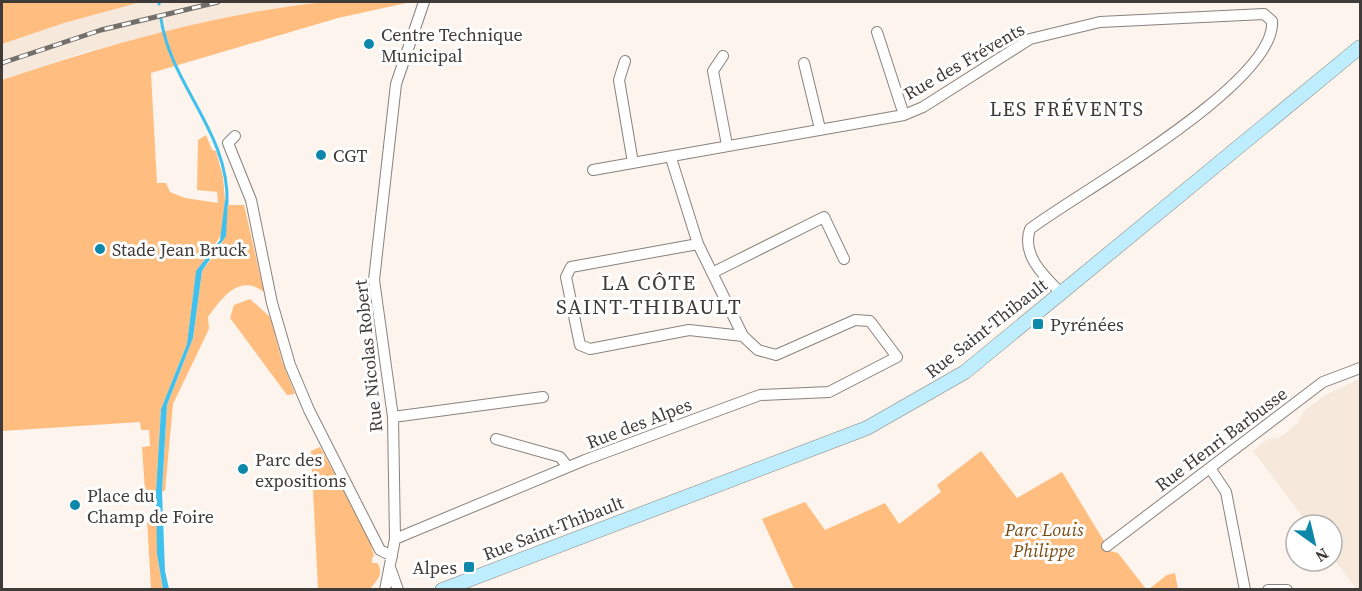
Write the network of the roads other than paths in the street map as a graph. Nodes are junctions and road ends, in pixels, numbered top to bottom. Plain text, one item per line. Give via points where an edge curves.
1 (424, 2) edge
2 (877, 32) dead end
3 (1360, 47) edge
4 (723, 56) dead end
5 (625, 61) dead end
6 (804, 63) dead end
7 (904, 115) junction
8 (819, 129) junction
9 (235, 136) dead end
10 (727, 145) junction
11 (670, 158) junction
12 (633, 163) junction
13 (593, 170) dead end
14 (698, 244) junction
15 (844, 259) dead end
16 (712, 273) junction
17 (1061, 293) junction
18 (743, 336) junction
19 (1360, 368) edge
20 (543, 397) dead end
21 (393, 417) junction
22 (496, 439) dead end
23 (568, 467) junction
24 (1210, 468) junction
25 (395, 539) junction
26 (1107, 546) dead end
27 (392, 556) junction
28 (391, 569) junction
29 (385, 590) edge
30 (398, 590) edge
31 (442, 590) edge
32 (1245, 590) edge
33 (1268, 590) edge
34 (1287, 590) edge

1 - 21 street, Rue Nicolas Robert via 396,84 374,280
2 - 7 street
3 - 17 main road, Rue Saint-Thibault
4 - 10 street via 713,71
5 - 12 street via 620,80
6 - 8 street
7 - 8 street, Rue des Frévents
7 - 17 street, Rue des Frévents via 1030,39 1100,22 1264,14 1272,21 1273,31 1264,48 1245,74 1214,101 1149,151 1030,229 1029,253
8 - 10 street, Rue des Frévents
9 - 27 street via 228,143 251,200 272,303 290,365 380,550
10 - 11 street, Rue des Frévents
11 - 12 street, Rue des Frévents
11 - 14 street
12 - 13 street, Rue des Frévents
14 - 16 street
14 - 18 street via 571,267 566,277 580,345 590,349 689,330
15 - 16 street via 824,217
16 - 18 street
17 - 31 main road, Rue Saint-Thibault via 965,372 867,428
18 - 23 street, Rue des Alpes via 758,350 776,356 855,320 870,321 897,357 829,392 760,395
19 - 24 street, Rue Henri Barbusse via 1323,382
20 - 21 street
21 - 25 street, Rue Nicolas Robert
22 - 23 street via 560,457
23 - 25 street, Rue des Alpes
24 - 26 street, Rue Henri Barbusse
24 - 32 street via 1226,492
25 - 27 street, Rue Nicolas Robert
27 - 28 street, Rue Nicolas Robert
28 - 29 street, Rue Nicolas Robert
28 - 30 street, Rue Nicolas Robert
33 - 34 street

